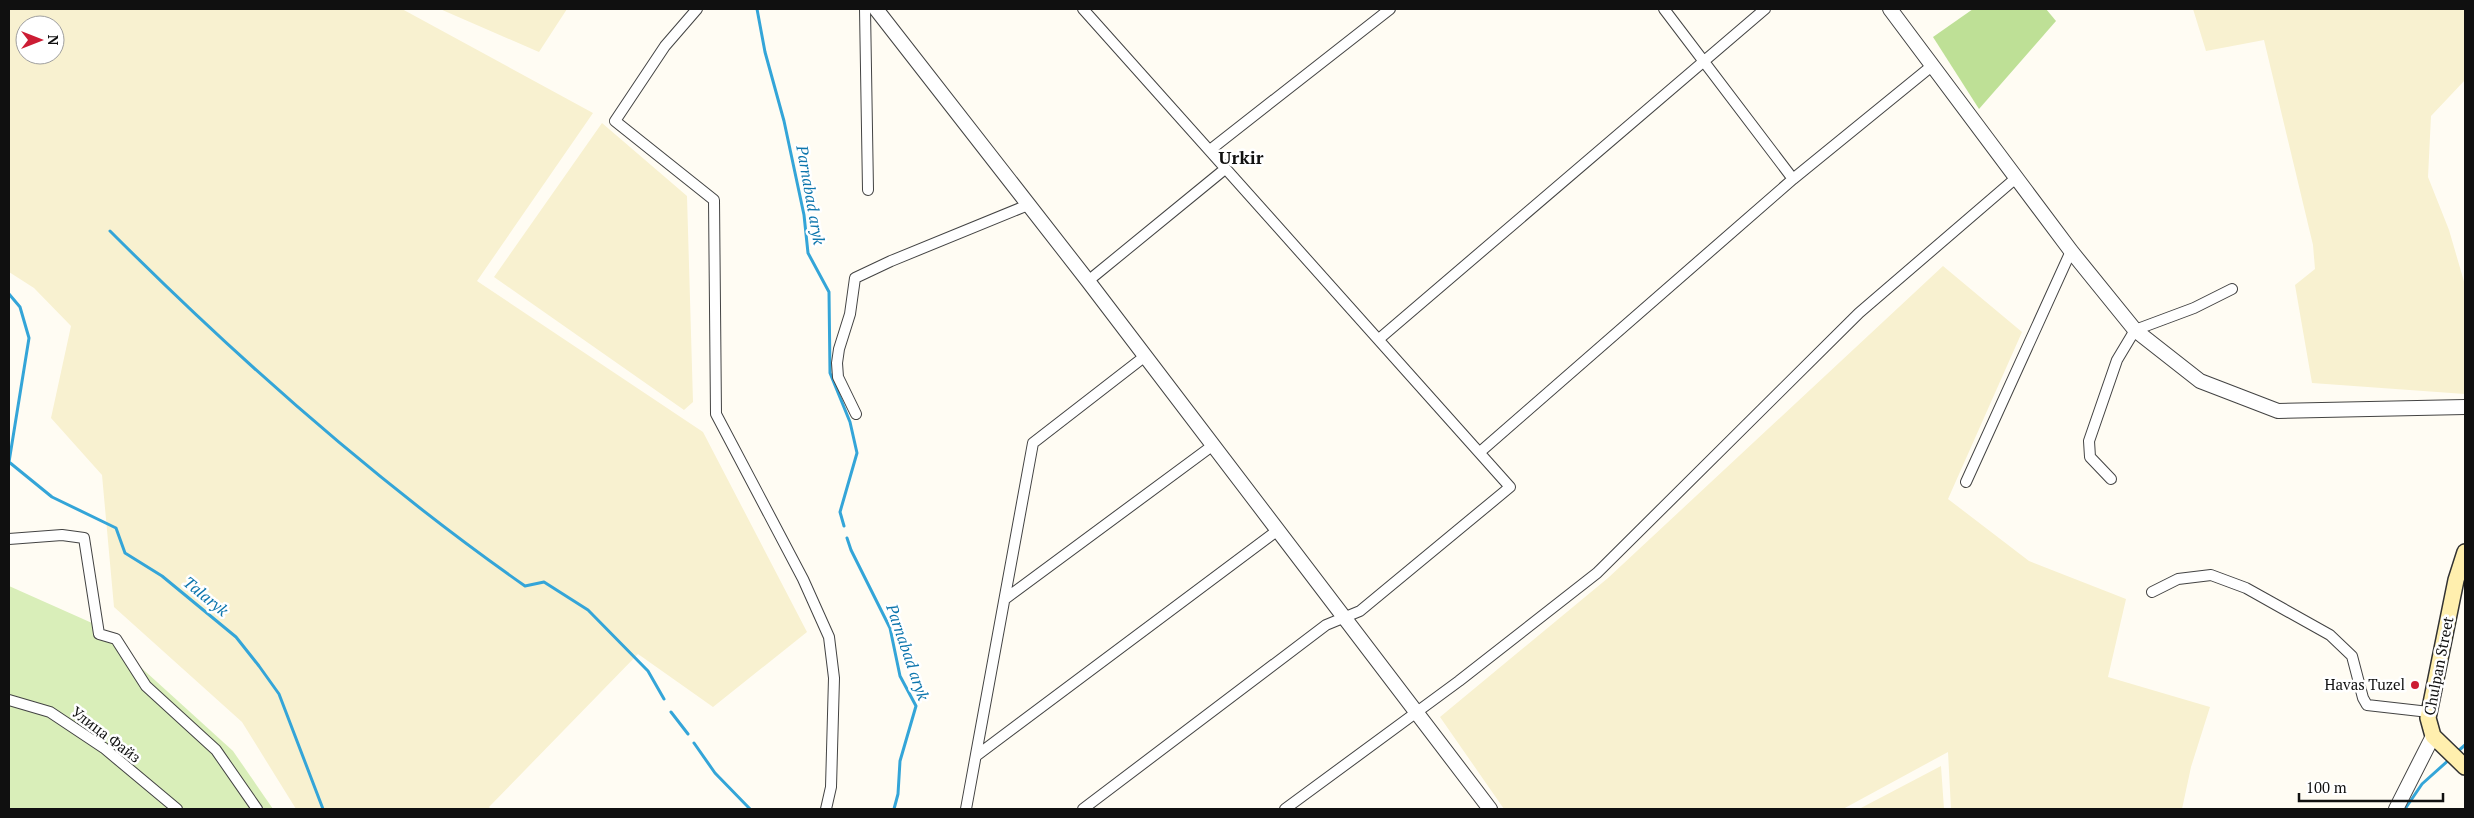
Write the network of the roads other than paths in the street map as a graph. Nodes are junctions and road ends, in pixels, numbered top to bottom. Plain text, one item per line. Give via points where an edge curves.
1 (697, 9) edge
2 (865, 9) edge
3 (876, 9) edge
4 (1083, 9) edge
5 (1390, 9) edge
6 (1664, 9) edge
7 (1765, 9) edge
8 (1890, 9) edge
9 (1704, 62) junction
10 (1933, 65) junction
11 (1210, 150) junction
12 (1225, 169) junction
13 (2016, 178) junction
14 (1793, 179) junction
15 (868, 190) dead end
16 (1028, 205) junction
17 (2071, 251) junction
18 (1088, 281) junction
19 (2232, 289) dead end
20 (2134, 330) junction
21 (1380, 339) junction
22 (1144, 357) junction
23 (2465, 407) edge
24 (856, 414) dead end
25 (1212, 446) junction
26 (1480, 452) junction
27 (2111, 479) dead end
28 (1966, 482) dead end
29 (1278, 530) junction
30 (9, 539) edge
31 (2465, 552) edge
32 (2152, 592) dead end
33 (1005, 599) junction
34 (1344, 617) junction
35 (9, 700) edge
36 (1418, 712) junction
37 (2428, 712) junction
38 (2433, 736) junction
39 (976, 756) junction
40 (2463, 762) edge
41 (1288, 808) edge
42 (178, 809) edge
43 (257, 809) edge
44 (826, 809) edge
45 (966, 809) edge
46 (1083, 809) edge
47 (1490, 809) edge
48 (2396, 809) edge

1 - 44 street via 665,46 615,121 714,200 716,414 803,578 829,636 834,678 831,787
2 - 15 street
3 - 16 street
4 - 11 street
5 - 11 street
6 - 9 street
7 - 9 street
8 - 10 street
9 - 14 street
9 - 21 street
10 - 13 street
10 - 14 street
11 - 12 street
12 - 18 street
12 - 21 street
13 - 17 street
13 - 36 street via 1859,313 1597,573
14 - 26 street
16 - 18 street
16 - 24 street via 855,278 850,314 837,363 838,377
17 - 20 street
17 - 28 street
18 - 22 street
19 - 20 street via 2194,308
20 - 23 street via 2200,381 2278,411
20 - 27 street via 2117,360 2089,441 2090,457
21 - 26 street
22 - 25 street
22 - 33 street via 1033,443
25 - 29 street
25 - 33 street
26 - 34 street via 1510,487 1360,610
29 - 34 street
29 - 39 street
30 - 43 street via 62,535 84,538 99,634 116,639 146,686 216,750
31 - 37 main road, Chulpan Street
32 - 37 street via 2178,579 2211,575 2246,588 2336,640 2352,656 2367,705
33 - 39 street
34 - 36 street
34 - 46 street via 1326,625
35 - 42 street, Улица Файз via 50,712 104,748
36 - 41 street
36 - 47 street
37 - 38 main road, Chulpan Street
38 - 40 main road, Chulpan Street
38 - 48 street
39 - 45 street

